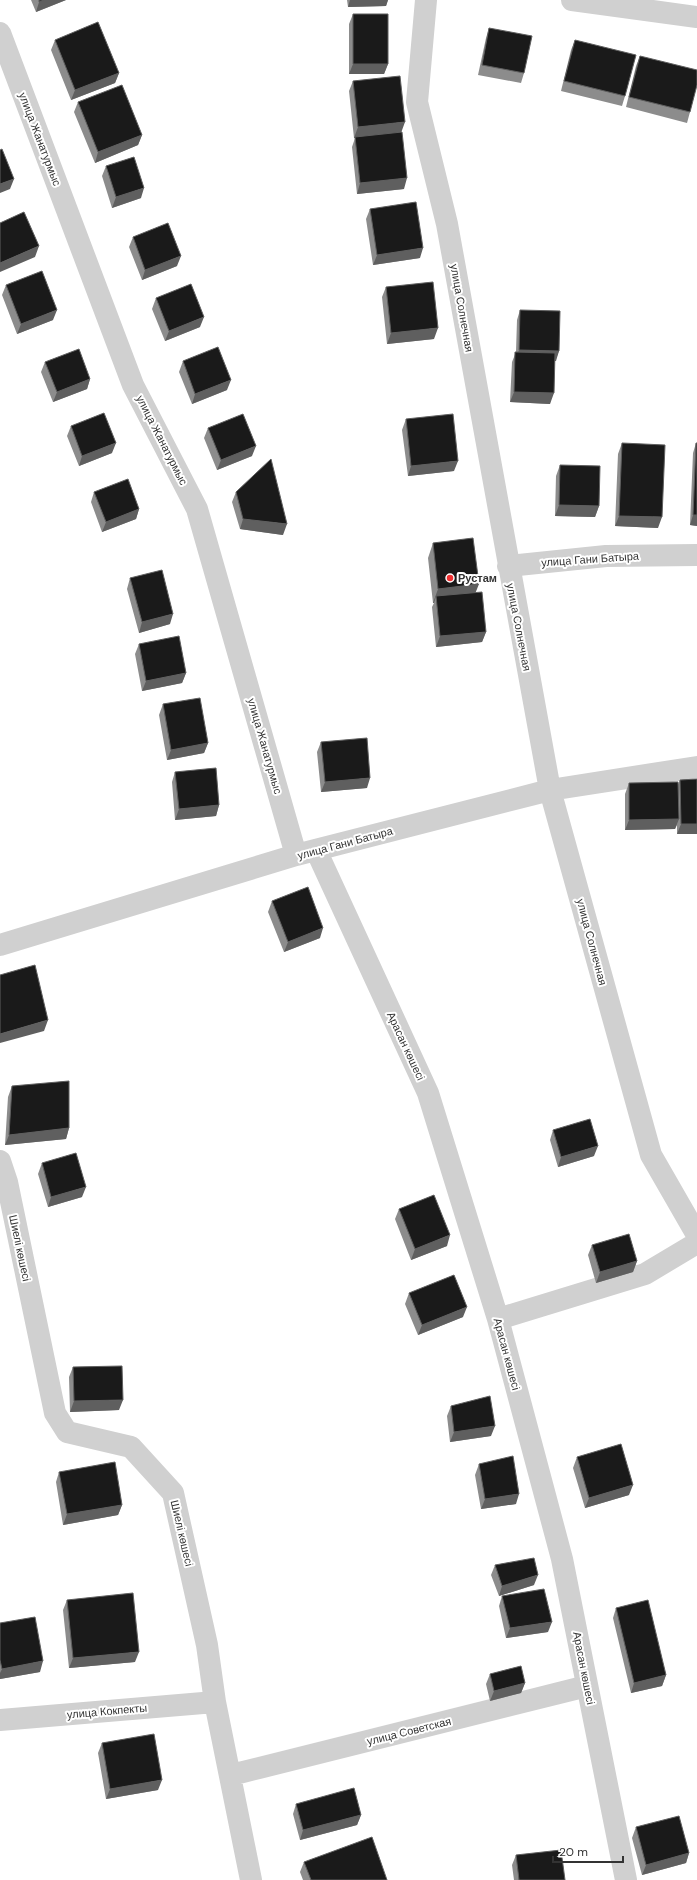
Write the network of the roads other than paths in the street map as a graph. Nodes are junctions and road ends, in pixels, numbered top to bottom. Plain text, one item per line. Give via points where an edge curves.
1 (426, 0) edge
2 (572, 0) edge
3 (697, 17) edge
4 (0, 33) edge
5 (697, 555) edge
6 (508, 566) junction
7 (697, 767) edge
8 (550, 790) junction
9 (306, 853) junction
10 (0, 945) edge
11 (0, 1161) edge
12 (697, 1235) edge
13 (697, 1243) edge
14 (498, 1320) junction
15 (587, 1686) junction
16 (215, 1702) junction
17 (0, 1720) edge
18 (231, 1775) junction
19 (250, 1880) edge
20 (626, 1880) edge

1 - 6 street, улица Солнечная via 417,102 447,224
2 - 3 street
4 - 9 street, улица Жанатурмыс via 134,385 197,509
5 - 6 street, улица Гани Батыра via 606,556
6 - 8 street, улица Солнечная
7 - 8 street, улица Гани Батыра
8 - 9 street, улица Гани Батыра
8 - 12 street, улица Солнечная via 651,1155
9 - 10 street, улица Гани Батыра
9 - 14 street, Арасан көшесі via 428,1093
11 - 16 street, Шиелі көшесі via 7,1182 55,1413 67,1432 131,1447 173,1493 208,1645
13 - 14 street via 645,1274
14 - 15 street, Арасан көшесі via 562,1559
15 - 18 street, улица Советская
15 - 20 street, Арасан көшесі
16 - 17 street, улица Кокпекты
16 - 18 street, Шиелі көшесі
18 - 19 street, Шиелі көшесі

